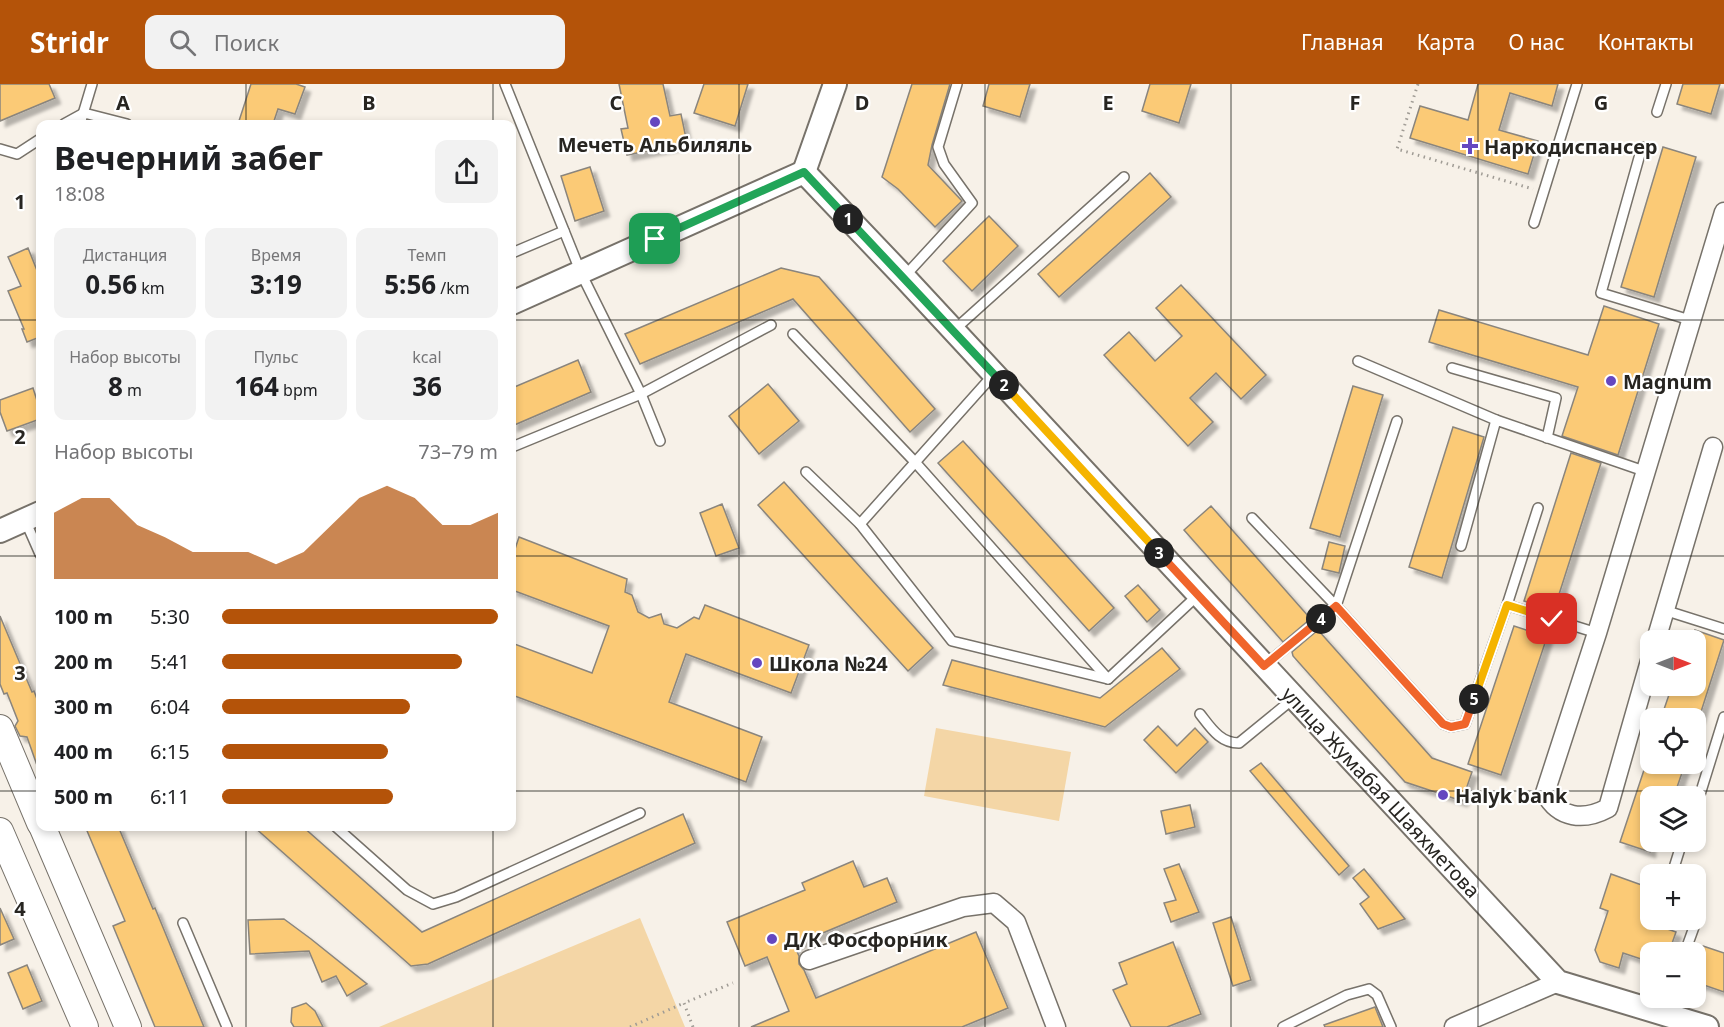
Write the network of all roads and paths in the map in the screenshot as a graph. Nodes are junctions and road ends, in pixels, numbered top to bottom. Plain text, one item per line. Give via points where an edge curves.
1 (92, 84) edge
2 (505, 84) edge
3 (835, 84) edge
4 (957, 84) edge
5 (1418, 84) edge
6 (1577, 84) edge
7 (1666, 84) edge
8 (84, 112) junction
9 (1656, 112) dead end
10 (71, 120) edge
11 (81, 120) edge
12 (113, 120) edge
13 (36, 142) edge
14 (1642, 147) dead end
15 (0, 149) edge
16 (804, 172) junction
17 (1124, 177) dead end
18 (1544, 192) junction
19 (1724, 212) edge
20 (1534, 223) dead end
21 (564, 231) junction
22 (516, 251) edge
23 (581, 273) junction
24 (904, 277) junction
25 (516, 301) edge
26 (1690, 320) junction
27 (771, 325) dead end
28 (953, 331) junction
29 (794, 334) dead end
30 (1358, 361) dead end
31 (1452, 368) dead end
32 (994, 374) junction
33 (640, 394) junction
34 (1496, 420) junction
35 (1397, 421) dead end
36 (1547, 438) junction
37 (660, 441) dead end
38 (516, 445) edge
39 (1713, 447) dead end
40 (915, 462) junction
41 (1644, 471) junction
42 (806, 472) dead end
43 (1538, 508) dead end
44 (33, 516) edge
45 (1252, 518) dead end
46 (860, 524) junction
47 (0, 531) edge
48 (36, 532) edge
49 (1461, 546) dead end
50 (1198, 595) junction
51 (1507, 605) junction
52 (1336, 606) junction
53 (1664, 610) junction
54 (1659, 630) edge
55 (1724, 630) edge
56 (1597, 633) junction
57 (1264, 666) junction
58 (1108, 680) junction
59 (1640, 696) edge
60 (1294, 698) junction
61 (1200, 714) dead end
62 (1724, 717) edge
63 (0, 728) edge
64 (1703, 786) edge
65 (36, 813) edge
66 (640, 813) dead end
67 (0, 831) edge
68 (44, 831) edge
69 (341, 831) edge
70 (183, 923) dead end
71 (809, 960) dead end
72 (1558, 982) junction
73 (734, 983) dead end
74 (1640, 1000) edge
75 (684, 1003) junction
76 (1670, 1008) edge
77 (85, 1027) edge
78 (128, 1027) edge
79 (227, 1027) edge
80 (630, 1027) edge
81 (693, 1027) edge
82 (1056, 1027) edge
83 (1283, 1027) edge
84 (1391, 1027) edge
85 (1454, 1027) edge
86 (1707, 1027) edge

1 - 8 lane
2 - 21 lane
3 - 16 street
4 - 24 lane via 938,147 944,164 972,203
5 - 18 path via 1396,149
6 - 18 lane
7 - 9 lane
8 - 10 lane
8 - 11 lane
8 - 12 lane
13 - 15 lane via 17,154
14 - 26 lane via 1600,292
16 - 23 street
16 - 24 street, улица Жумабая Шаяхметова
17 - 28 lane
18 - 20 lane
19 - 26 street
21 - 22 lane
21 - 23 lane
23 - 25 street
23 - 33 lane
24 - 28 street, улица Жумабая Шаяхметова
26 - 41 street
27 - 33 lane
28 - 32 street, улица Жумабая Шаяхметова
29 - 40 lane
30 - 34 lane
31 - 36 lane via 1556,398
32 - 40 lane
32 - 50 street, улица Жумабая Шаяхметова
33 - 37 lane
33 - 38 lane
34 - 36 lane
34 - 49 lane
35 - 52 lane
36 - 41 lane
39 - 53 street
40 - 46 lane
40 - 58 lane
41 - 56 street
42 - 46 lane
43 - 51 lane
44 - 47 street
44 - 48 lane
45 - 52 lane
46 - 58 lane via 952,641
50 - 57 street, улица Жумабая Шаяхметова
50 - 58 lane
51 - 52 lane via 1465,724 1458,727 1443,724
51 - 56 lane
52 - 57 lane
53 - 54 street
53 - 55 lane
56 - 59 street via 1545,793 1551,804 1562,812 1578,815 1595,815 1608,808
57 - 60 street, улица Жумабая Шаяхметова
60 - 61 lane via 1239,743 1221,739
60 - 72 street, улица Жумабая Шаяхметова
62 - 64 lane
63 - 65 main road
66 - 69 lane via 433,904 407,890
67 - 77 main road
68 - 78 main road
70 - 79 lane
71 - 82 street via 963,907 994,903 1016,922
72 - 74 street
72 - 85 street
73 - 75 path
75 - 80 path
75 - 81 path
76 - 86 street
83 - 84 lane via 1347,995 1369,989 1377,995

